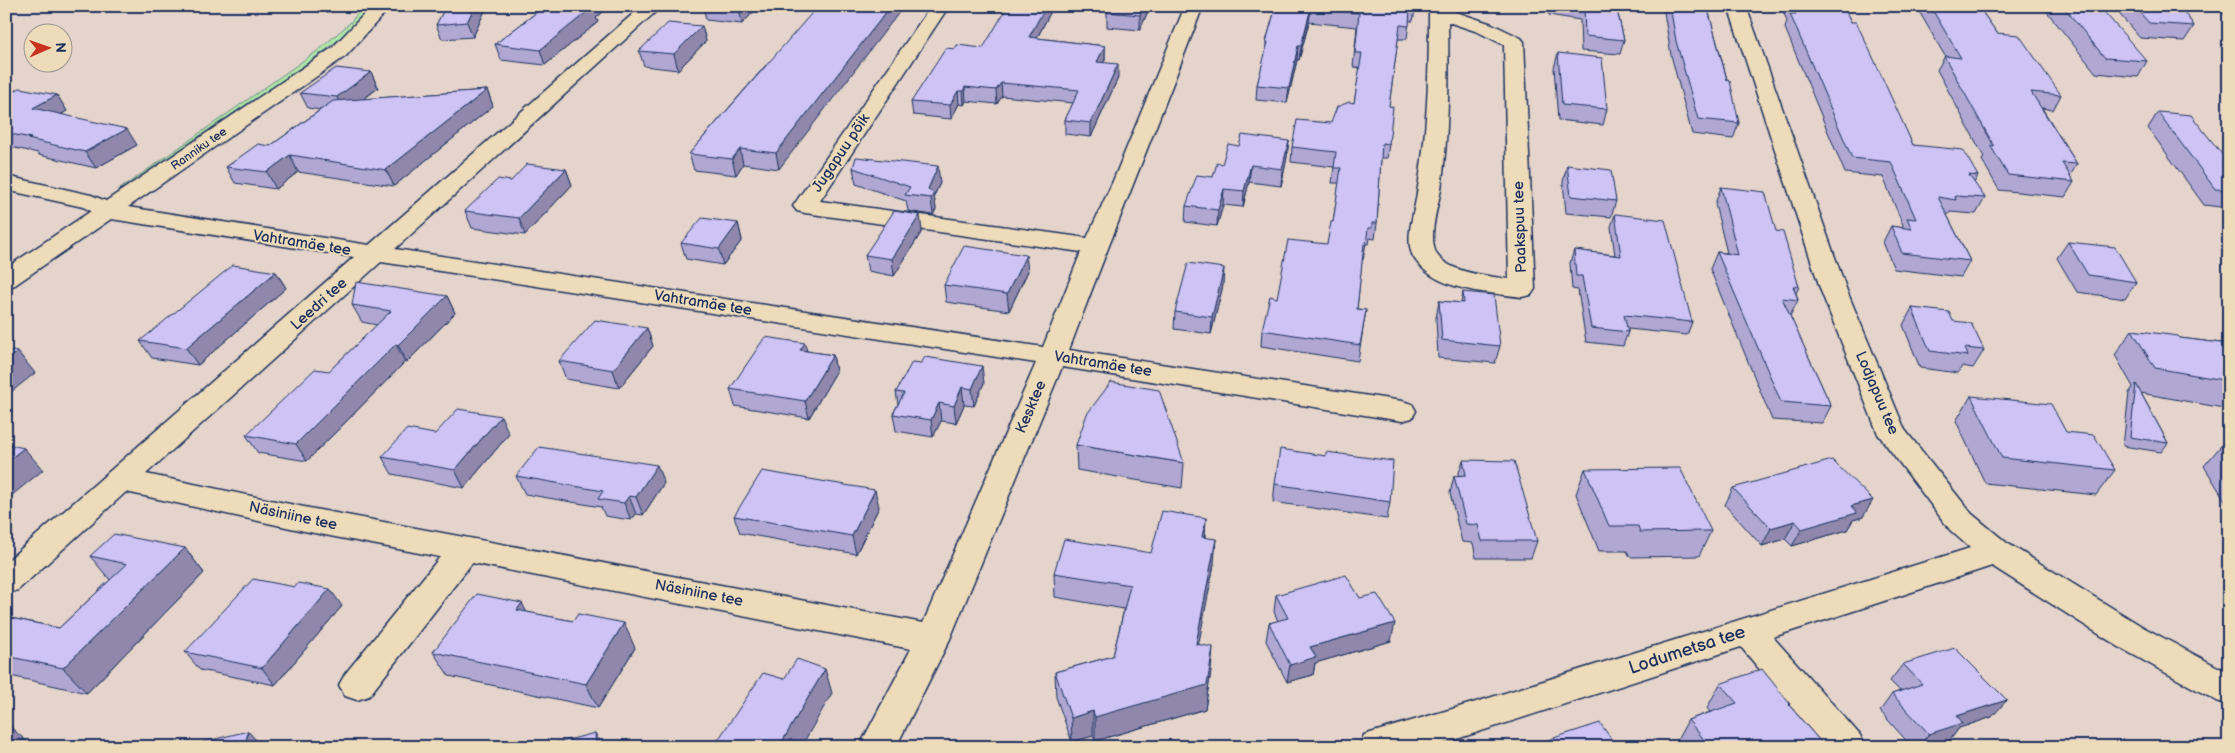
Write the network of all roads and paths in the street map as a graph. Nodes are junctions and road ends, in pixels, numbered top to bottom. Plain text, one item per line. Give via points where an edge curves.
1 (382, 6) edge
2 (653, 6) edge
3 (940, 6) edge
4 (1194, 6) edge
5 (1439, 6) edge
6 (1737, 6) edge
7 (6, 183) edge
8 (108, 211) junction
9 (1095, 247) junction
10 (374, 254) junction
11 (6, 280) edge
12 (1052, 356) junction
13 (1402, 412) dead end
14 (121, 480) junction
15 (465, 549) junction
16 (1996, 552) junction
17 (6, 582) edge
18 (1747, 631) junction
19 (933, 639) junction
20 (357, 685) dead end
21 (2229, 690) edge
22 (877, 747) edge
23 (1377, 747) edge
24 (1847, 747) edge

1 - 8 street, Ranniku tee via 339,52
2 - 10 street, Leedri tee
3 - 9 street, Jugapuu põik via 805,206
4 - 9 street, Kesktee
5 - 5 street, Paakspuu tee via 1449,16 1514,42 1522,289 1462,280 1441,270 1425,256 1421,238 1435,156 1439,98
6 - 16 street, Lodjapuu tee via 1834,291 1892,434 1961,522
7 - 8 street, Vahtramäe tee via 91,202
8 - 10 street, Vahtramäe tee
8 - 11 street, Ranniku tee
9 - 12 street, Kesktee
10 - 12 street, Vahtramäe tee
10 - 14 street, Leedri tee
12 - 13 street, Vahtramäe tee
12 - 19 street, Kesktee
14 - 15 street, Näsiniine tee
14 - 17 street, Leedri tee
15 - 19 street, Näsiniine tee
15 - 20 street
16 - 18 street, Lodumetsa tee
16 - 21 street, Lodjapuu tee via 2131,637
18 - 23 street, Lodumetsa tee
18 - 24 street
19 - 22 street, Kesktee

